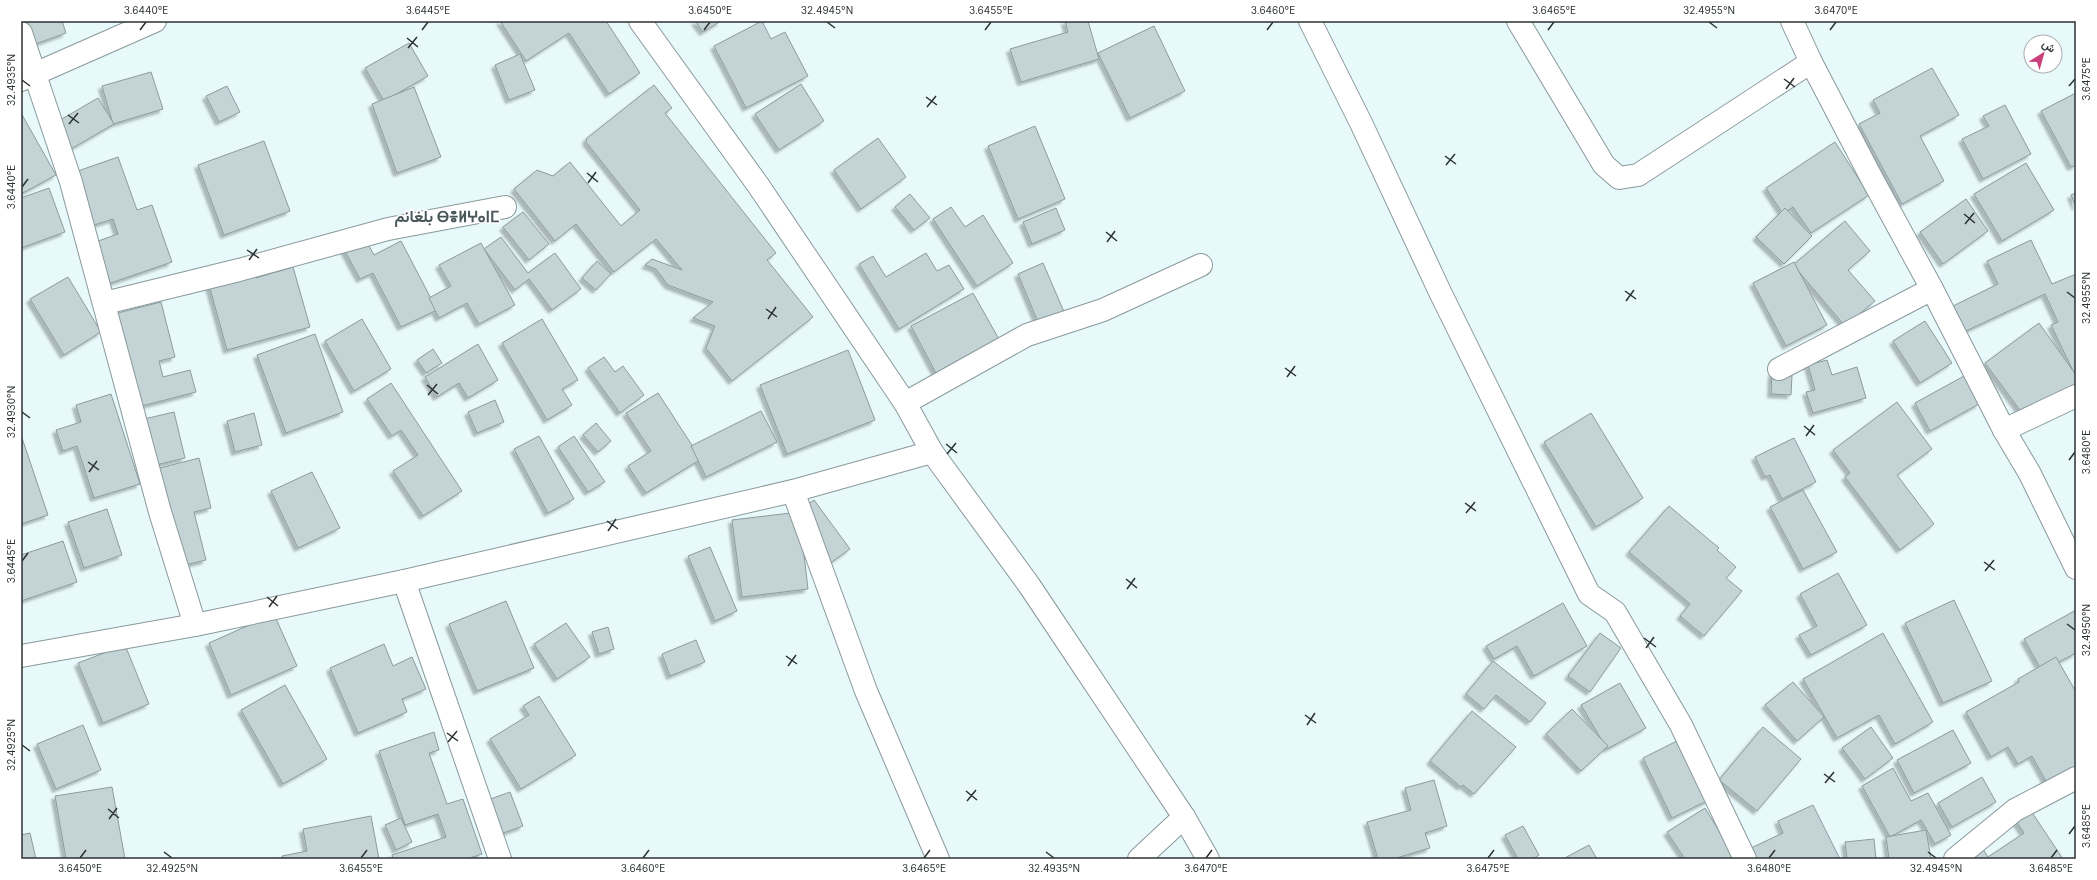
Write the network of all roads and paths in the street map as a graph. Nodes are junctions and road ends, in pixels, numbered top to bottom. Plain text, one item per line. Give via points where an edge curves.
1 (155, 21) edge
2 (640, 21) edge
3 (1310, 21) edge
4 (1518, 21) edge
5 (1792, 21) edge
6 (21, 33) edge
7 (1811, 62) junction
8 (28, 77) edge
9 (505, 207) dead end
10 (1201, 265) dead end
11 (1932, 289) junction
12 (105, 303) junction
13 (1779, 369) dead end
14 (2076, 396) edge
15 (905, 403) junction
16 (2004, 430) junction
17 (932, 452) junction
18 (793, 491) junction
19 (2076, 568) edge
20 (404, 581) junction
21 (195, 625) junction
22 (21, 656) edge
23 (2076, 778) edge
24 (1184, 817) junction
25 (500, 859) edge
26 (938, 859) edge
27 (1139, 859) edge
28 (1208, 859) edge
29 (1745, 859) edge
30 (1955, 859) edge

1 - 8 street
2 - 15 street via 758,185
3 - 29 street via 1589,594 1615,612 1681,725
4 - 7 street via 1604,165 1619,178 1638,175
5 - 7 street
6 - 8 street
7 - 11 street
8 - 12 street via 71,182
9 - 12 street via 388,229
10 - 15 street via 1103,310 1028,335
11 - 13 street
11 - 16 street
12 - 21 street via 160,512
14 - 16 street
15 - 17 street
16 - 19 street via 2030,474
17 - 18 street
17 - 24 street via 1029,585
18 - 20 street
18 - 26 street via 866,691
20 - 21 street
20 - 25 street
21 - 22 street
23 - 30 street via 2015,810
24 - 27 street
24 - 28 street

